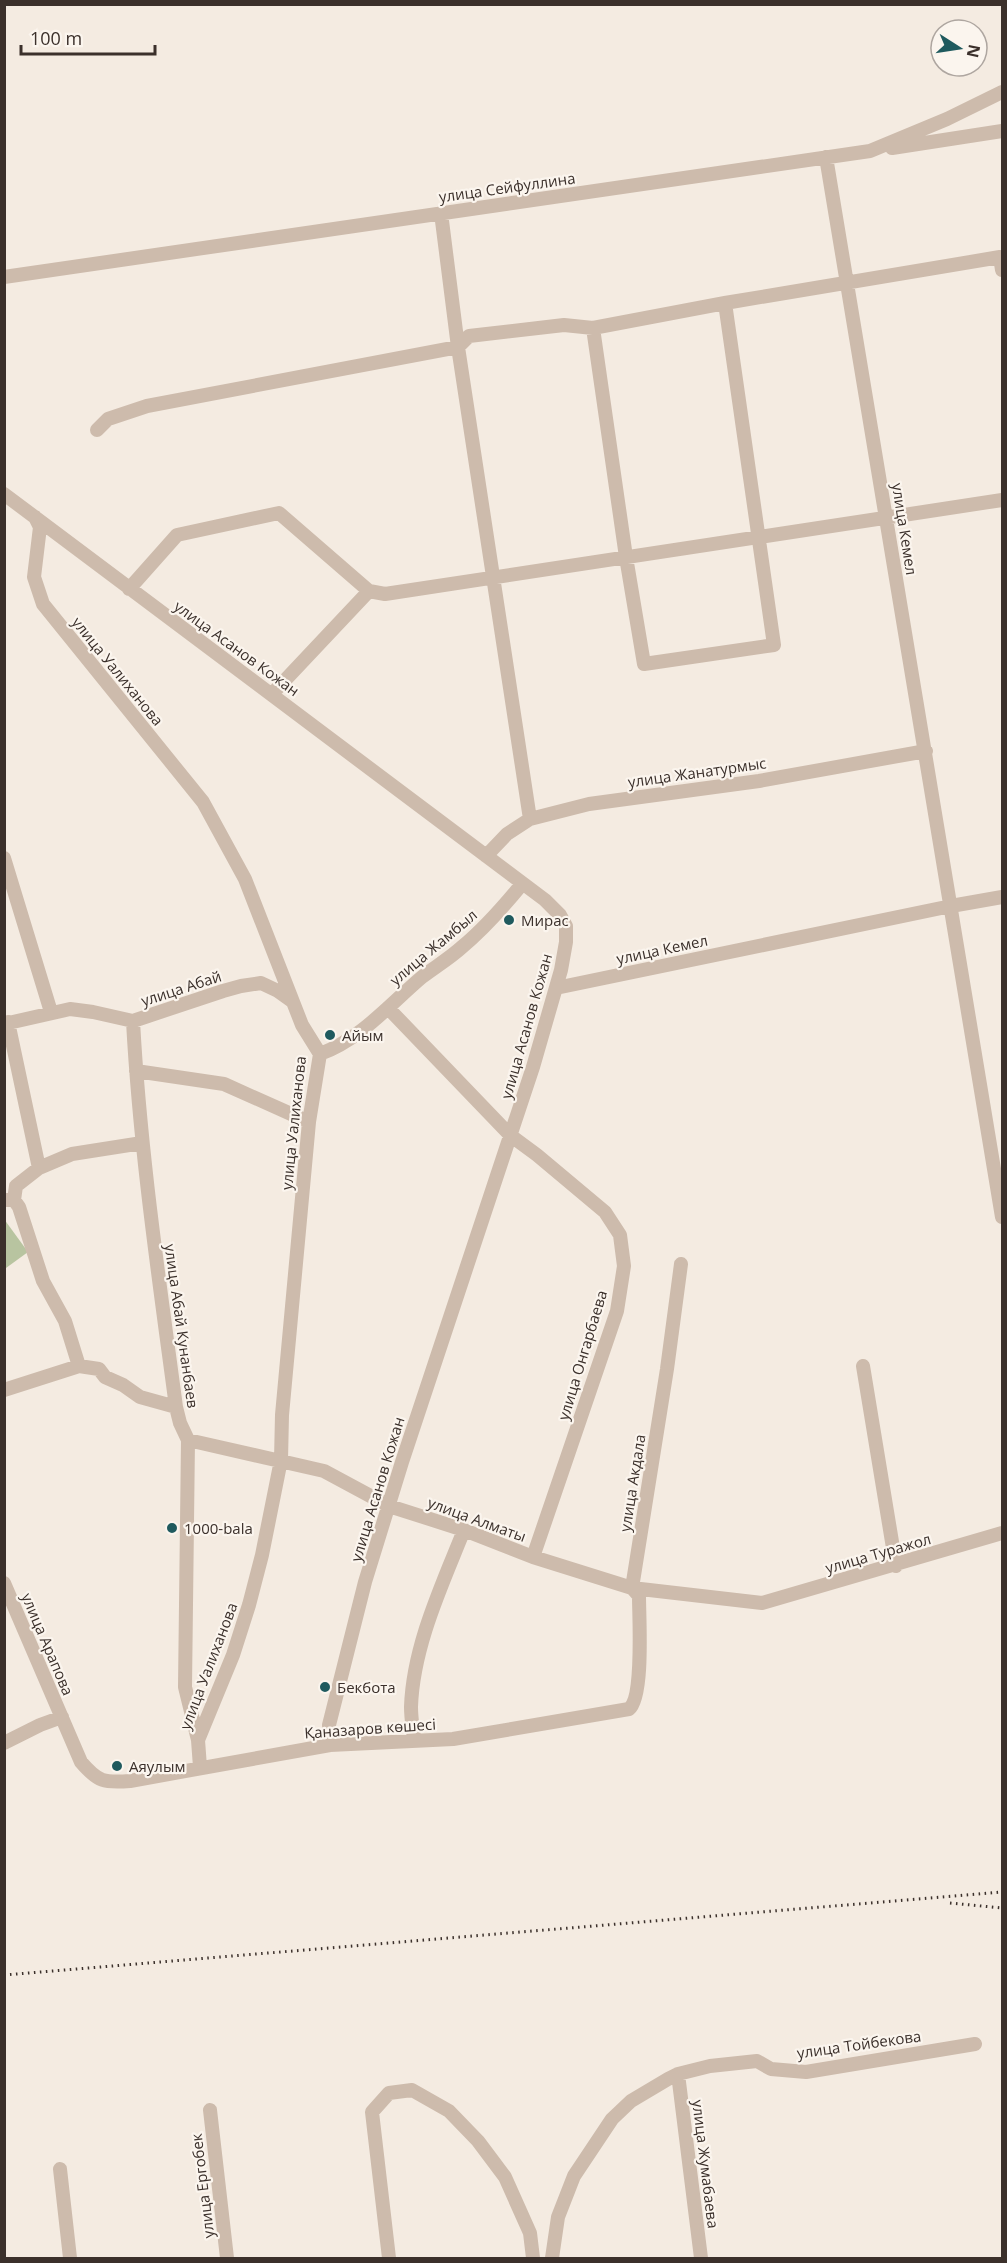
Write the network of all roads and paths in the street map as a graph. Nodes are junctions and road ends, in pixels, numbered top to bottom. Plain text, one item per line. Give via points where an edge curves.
1 (1002, 92) edge
2 (1002, 131) edge
3 (870, 151) junction
4 (826, 157) junction
5 (441, 213) junction
6 (1002, 270) edge
7 (4, 277) edge
8 (847, 284) junction
9 (725, 303) junction
10 (593, 328) junction
11 (458, 347) junction
12 (97, 430) dead end
13 (4, 494) edge
14 (1002, 500) edge
15 (35, 517) junction
16 (887, 517) junction
17 (759, 536) junction
18 (626, 557) junction
19 (494, 577) junction
20 (129, 589) junction
21 (369, 591) junction
22 (272, 694) junction
23 (926, 751) junction
24 (530, 819) junction
25 (486, 856) junction
26 (4, 858) edge
27 (522, 884) junction
28 (1002, 897) edge
29 (951, 906) junction
30 (556, 988) junction
31 (293, 1002) junction
32 (388, 1008) junction
33 (51, 1012) junction
34 (133, 1021) junction
35 (6, 1023) edge
36 (320, 1054) junction
37 (136, 1071) junction
38 (309, 1122) junction
39 (510, 1135) junction
40 (142, 1143) junction
41 (39, 1168) junction
42 (9, 1200) edge
43 (1002, 1217) edge
44 (681, 1264) dead end
45 (80, 1366) junction
46 (863, 1366) dead end
47 (4, 1390) edge
48 (177, 1407) junction
49 (188, 1440) junction
50 (281, 1460) junction
51 (388, 1506) junction
52 (465, 1530) junction
53 (1002, 1533) edge
54 (533, 1557) junction
55 (896, 1566) junction
56 (4, 1583) edge
57 (632, 1588) junction
58 (762, 1603) joint
59 (633, 1706) joint
60 (62, 1717) junction
61 (198, 1740) junction
62 (414, 1740) junction
63 (4, 1743) edge
64 (330, 1745) junction
65 (200, 1767) junction
66 (107, 1782) joint
67 (975, 2044) dead end
68 (678, 2074) junction
69 (210, 2110) dead end
70 (60, 2169) dead end
71 (70, 2259) edge
72 (227, 2259) edge
73 (389, 2259) edge
74 (533, 2259) edge
75 (552, 2259) edge
76 (701, 2259) edge

1 - 3 street, улица Сейфуллина
2 - 3 street
3 - 4 street, улица Сейфуллина
4 - 5 street, улица Сейфуллина
4 - 8 street, улица Кемел
5 - 7 street, улица Сейфуллина
5 - 11 street
6 - 8 street via 1000,257
8 - 9 street
8 - 16 street, улица Кемел
9 - 10 street
9 - 17 street
10 - 11 street via 564,326 469,336
10 - 18 street
11 - 12 street via 147,406 108,419
11 - 19 street
13 - 15 street, улица Асанов Кожан
14 - 16 street
15 - 20 street, улица Асанов Кожан
15 - 31 street, улица Уалиханова via 40,527 34,577 43,604 203,802 244,879
16 - 17 street
16 - 23 street, улица Кемел
17 - 18 street
17 - 18 street via 774,645 644,664
18 - 19 street
19 - 21 street via 385,594
19 - 24 street
20 - 21 street via 177,535 279,513
20 - 22 street, улица Асанов Кожан
21 - 22 street
22 - 25 street, улица Асанов Кожан
23 - 24 street, улица Жанатурмыс via 759,781 589,804
23 - 29 street, улица Кемел
24 - 25 street, улица Жанатурмыс via 507,834
25 - 27 street, улица Асанов Кожан
26 - 33 street
27 - 30 street, улица Асанов Кожан via 545,900 566,926
27 - 32 street, улица Жамбыл via 461,948
28 - 29 street, улица Кемел
29 - 30 street, улица Кемел
29 - 43 street, улица Кемел
30 - 39 street, улица Асанов Кожан
31 - 34 street, улица Абай via 261,984 242,986
31 - 36 street, улица Уалиханова
32 - 36 street, улица Жамбыл via 340,1047
32 - 39 street, улица Жамбыл
33 - 34 street, улица Абай via 93,1012
33 - 35 street, улица Абай
34 - 37 street, улица Абай Кунанбаев
35 - 41 street
36 - 38 street, улица Уалиханова
37 - 38 street via 224,1084
37 - 40 street, улица Абай Кунанбаев
38 - 50 street, улица Уалиханова
39 - 51 street, улица Асанов Кожан
39 - 54 street, улица Онгарбаева via 605,1212 620,1235 624,1266 617,1311
40 - 41 street via 72,1154
40 - 48 street, улица Абай Кунанбаев
41 - 42 street via 16,1186
42 - 45 street via 19,1208 43,1281 65,1321
44 - 57 street, улица Акдала
45 - 47 street
45 - 48 street via 99,1369 105,1377 140,1397
46 - 55 street
48 - 49 street, улица Абай Кунанбаев
49 - 50 street, улица Алматы
49 - 61 street, улица Абай Кунанбаев via 185,1687
50 - 51 street, улица Алматы via 324,1471
50 - 61 street, улица Уалиханова via 249,1605
51 - 52 street, улица Алматы
51 - 64 street, улица Асанов Кожан via 329,1725
52 - 54 street, улица Алматы
52 - 62 street via 430,1618 421,1653 411,1709
53 - 55 street, улица Туражол
54 - 57 street, улица Алматы
55 - 58 street, улица Туражол
56 - 60 street, улица Арапова
57 - 58 street, улица Алматы
57 - 59 street, улица Акдала via 639,1596 637,1694
59 - 62 street, Қаназаров көшесі via 453,1739
60 - 63 street, улица Арапова
60 - 66 street, улица Арапова via 81,1762 93,1776
61 - 65 street, улица Уалиханова
62 - 64 street, Қаназаров көшесі
64 - 65 street, Қаназаров көшесі
65 - 66 street, Қаназаров көшесі
67 - 68 street, улица Тойбекова via 806,2072 771,2069 757,2061
68 - 75 street, улица Тойбекова via 631,2101 612,2119 574,2176 558,2217
68 - 76 street, улица Жумабаева
69 - 72 street, улица Ергобек
70 - 71 street
73 - 74 street via 372,2112 389,2093 412,2090 449,2111 505,2177 530,2233

